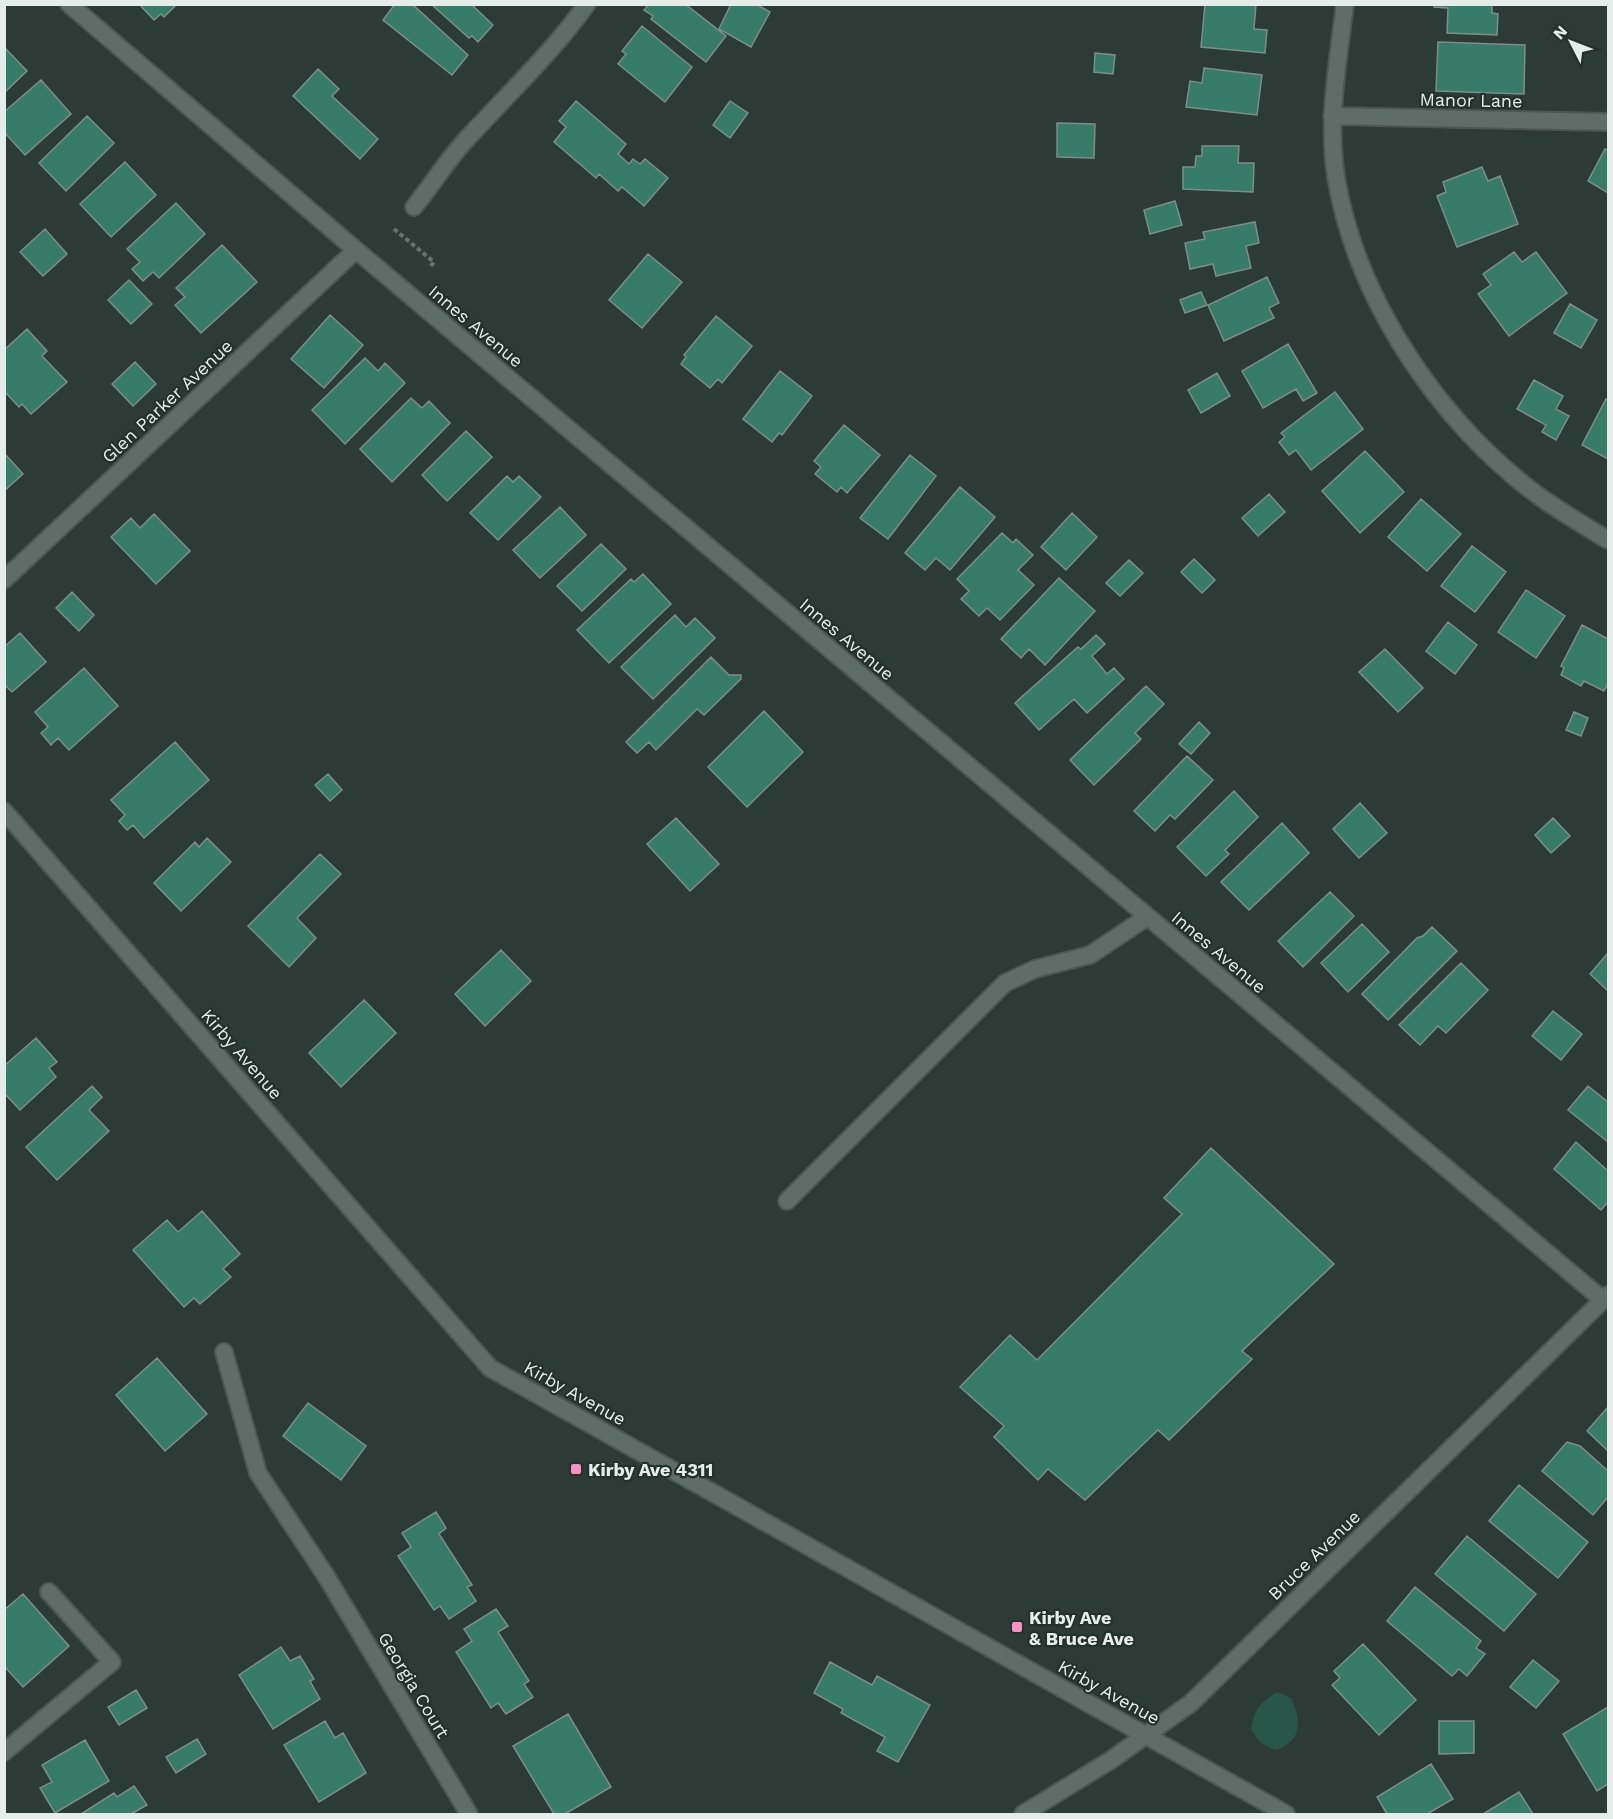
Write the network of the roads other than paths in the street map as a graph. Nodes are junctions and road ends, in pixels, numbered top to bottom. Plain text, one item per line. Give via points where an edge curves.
1 (69, 4) edge
2 (587, 4) edge
3 (1345, 4) edge
4 (1332, 116) junction
5 (1608, 122) edge
6 (414, 207) dead end
7 (356, 250) junction
8 (1608, 540) edge
9 (4, 580) edge
10 (4, 811) edge
11 (1147, 917) junction
12 (787, 1200) dead end
13 (1606, 1298) edge
14 (224, 1352) dead end
15 (49, 1592) dead end
16 (1148, 1736) junction
17 (4, 1752) edge
18 (469, 1815) edge
19 (1023, 1815) edge
20 (1286, 1815) edge

1 - 7 street, Innes Avenue
2 - 6 street via 572,26 463,143
3 - 4 street
4 - 5 street, Manor Lane
4 - 8 street via 1336,175 1350,237 1376,298 1408,356 1449,410 1494,458 1546,501
7 - 9 street, Glen Parker Avenue
7 - 11 street, Innes Avenue
10 - 16 street, Kirby Avenue via 490,1368
11 - 12 street via 1090,955 1035,969 1005,983
11 - 13 street, Innes Avenue
13 - 16 street, Bruce Avenue via 1191,1703
14 - 18 street, Georgia Court via 258,1473 326,1576
15 - 17 street via 112,1662
16 - 19 street, Bruce Avenue
16 - 20 street, Kirby Avenue

